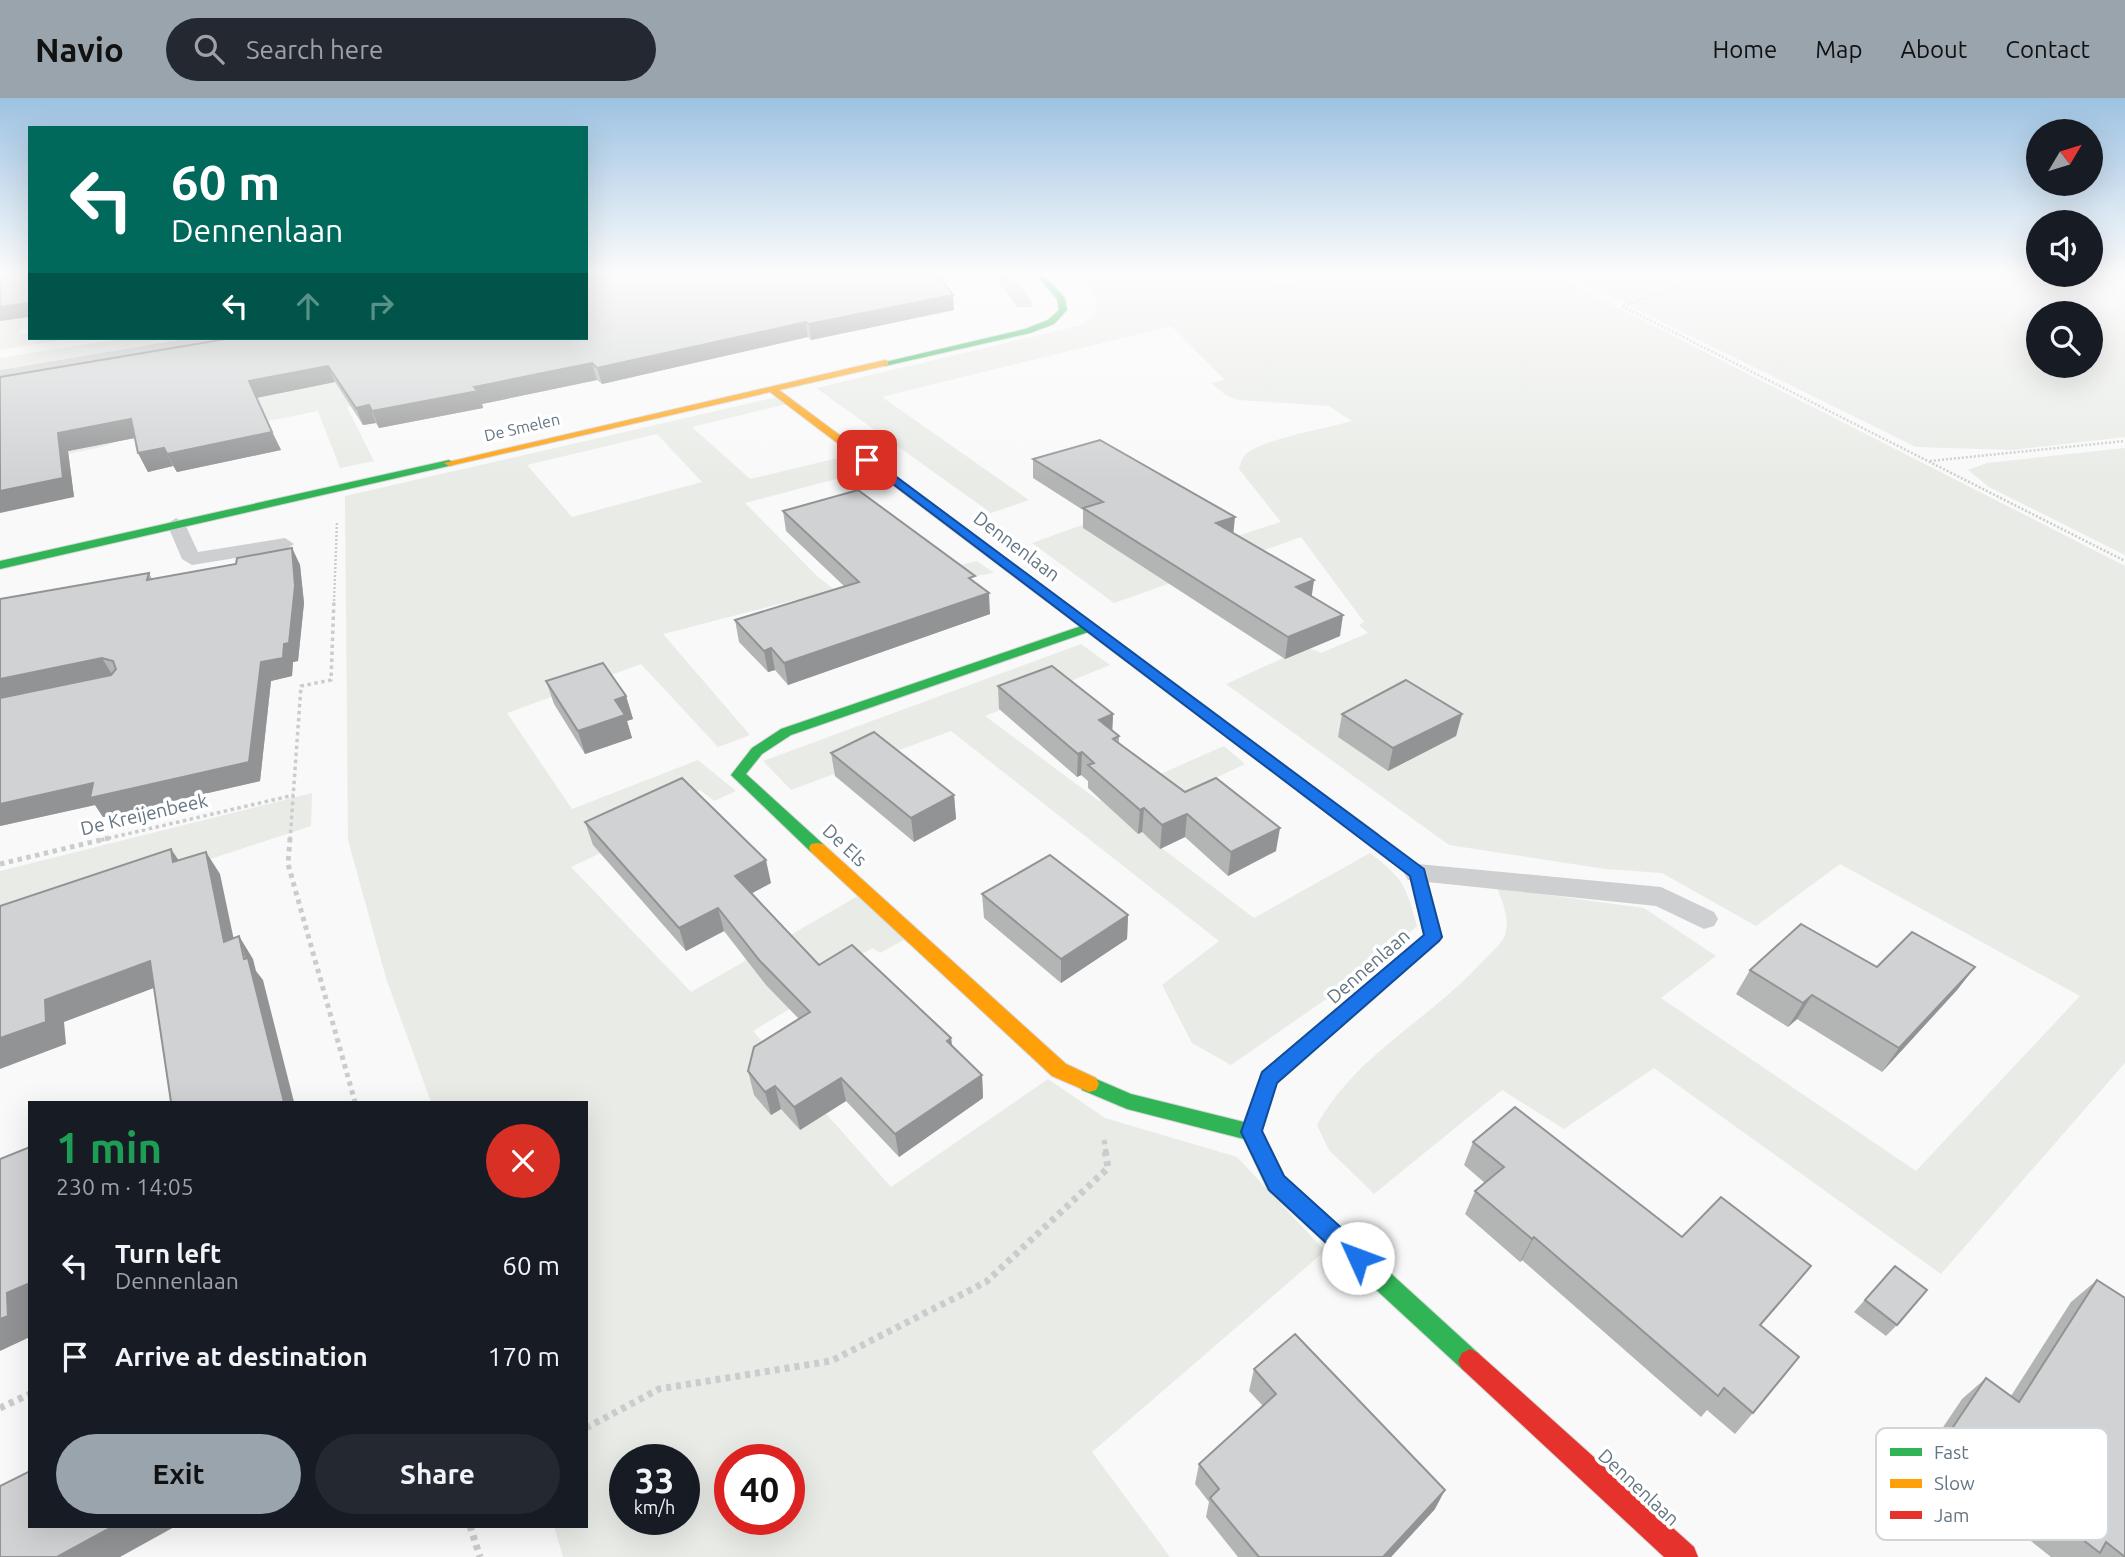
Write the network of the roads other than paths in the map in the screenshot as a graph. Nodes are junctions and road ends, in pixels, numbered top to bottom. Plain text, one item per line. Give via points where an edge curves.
1 (187, 343) edge
2 (974, 343) edge
3 (0, 376) edge
4 (772, 389) junction
5 (176, 524) junction
6 (285, 544) dead end
7 (0, 565) edge
8 (1090, 627) junction
9 (1418, 873) junction
10 (1704, 919) dead end
11 (1251, 1132) junction
12 (1684, 1557) edge

1 - 3 street
2 - 4 street, De Smelen
4 - 5 street, De Smelen
4 - 8 street, Dennenlaan
5 - 6 lane via 192,559
5 - 7 street, De Smelen
8 - 9 street, Dennenlaan
8 - 11 street, De Els via 786,732 757,751 738,775 1059,1070 1126,1101
9 - 10 lane via 1661,897
9 - 11 street, Dennenlaan via 1433,937 1269,1078
11 - 12 street, Dennenlaan via 1276,1183

